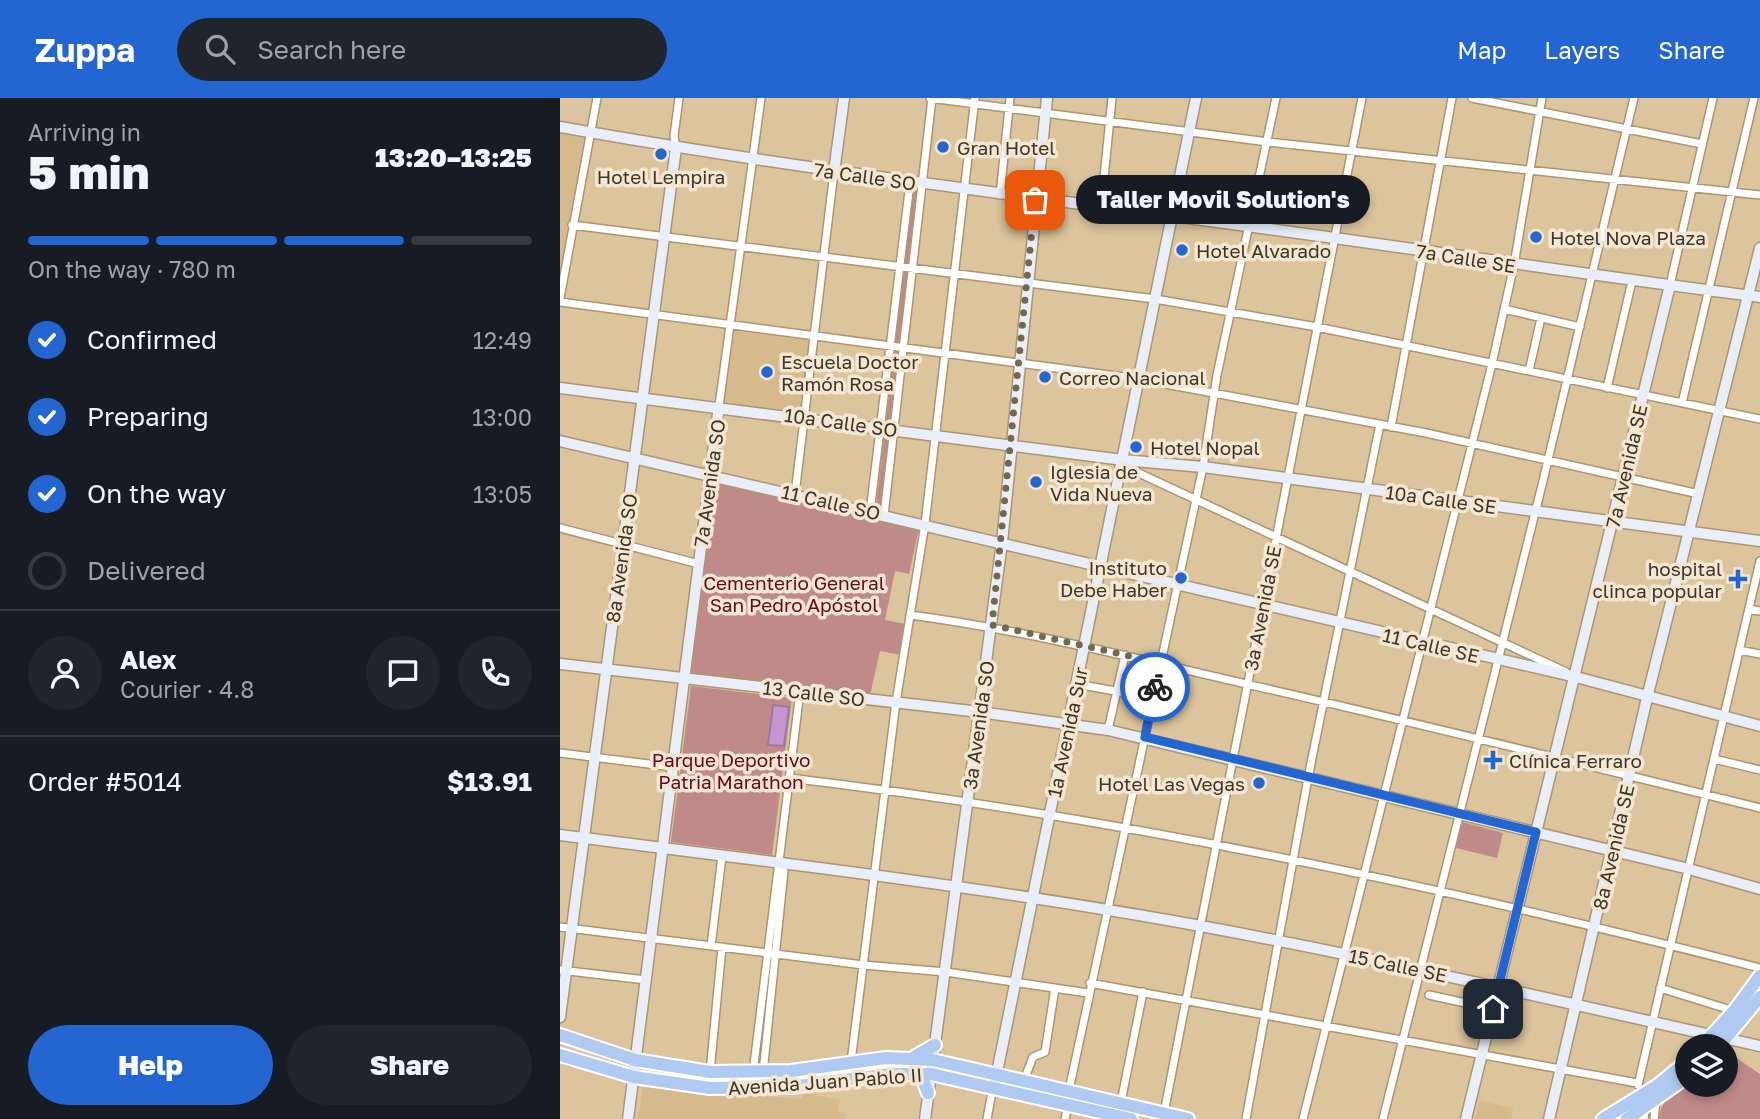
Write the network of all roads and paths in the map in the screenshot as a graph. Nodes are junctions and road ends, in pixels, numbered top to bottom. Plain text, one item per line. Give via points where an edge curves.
1 (597, 98) edge
2 (679, 98) edge
3 (761, 98) edge
4 (844, 98) edge
5 (931, 98) edge
6 (1010, 98) edge
7 (1047, 98) edge
8 (1112, 98) edge
9 (1196, 98) edge
10 (1276, 98) edge
11 (1363, 98) edge
12 (1452, 98) edge
13 (1472, 98) edge
14 (1542, 98) edge
15 (1634, 98) edge
16 (1713, 98) edge
17 (1754, 98) edge
18 (975, 101) edge
19 (1009, 109) junction
20 (1540, 112) junction
21 (1045, 113) junction
22 (1110, 121) junction
23 (560, 127) edge
24 (1627, 129) junction
25 (1189, 130) junction
26 (590, 132) junction
27 (1268, 142) junction
28 (1702, 144) junction
29 (676, 148) junction
30 (1352, 151) junction
31 (753, 160) junction
32 (1441, 161) junction
33 (1529, 171) junction
34 (834, 172) junction
35 (1614, 180) junction
36 (910, 183) junction
37 (923, 184) junction
38 (1692, 188) junction
39 (965, 191) junction
40 (1732, 192) junction
41 (1000, 195) junction
42 (1760, 195) edge
43 (1035, 200) junction
44 (1101, 208) junction
45 (1172, 216) junction
46 (572, 225) junction
47 (1249, 226) junction
48 (664, 237) junction
49 (1335, 238) junction
50 (741, 247) junction
51 (1760, 248) edge
52 (1424, 251) junction
53 (824, 257) junction
54 (1514, 265) junction
55 (900, 267) junction
56 (913, 268) junction
57 (955, 274) junction
58 (1593, 276) junction
59 (1632, 281) junction
60 (1027, 283) junction
61 (1670, 285) junction
62 (1709, 290) junction
63 (1755, 296) edge
64 (1156, 299) junction
65 (560, 300) edge
66 (1504, 309) junction
67 (1231, 312) junction
68 (654, 314) junction
69 (1541, 318) junction
70 (730, 325) junction
71 (1317, 327) junction
72 (1580, 327) junction
73 (814, 336) junction
74 (890, 346) junction
75 (1406, 346) junction
76 (904, 348) junction
77 (946, 353) junction
78 (1020, 363) junction
79 (1492, 363) junction
80 (1529, 371) junction
81 (1139, 379) junction
82 (1567, 379) junction
83 (560, 388) edge
84 (1608, 388) junction
85 (1214, 392) junction
86 (1642, 395) junction
87 (643, 398) junction
88 (1682, 403) junction
89 (719, 406) junction
90 (1301, 409) junction
91 (1718, 411) junction
92 (804, 417) junction
93 (1760, 419) edge
94 (1380, 424) junction
95 (1391, 426) junction
96 (880, 427) junction
97 (894, 429) junction
98 (936, 435) junction
99 (560, 441) edge
100 (1472, 443) junction
101 (1012, 445) junction
102 (635, 457) junction
103 (1123, 460) junction
104 (1548, 460) junction
105 (1203, 467) junction
106 (710, 475) junction
107 (1288, 478) junction
108 (1623, 478) junction
109 (1368, 489) junction
110 (795, 494) junction
111 (1699, 494) junction
112 (1196, 497) junction
113 (1455, 502) junction
114 (1535, 511) junction
115 (870, 512) junction
116 (884, 515) junction
117 (1614, 520) junction
118 (925, 524) junction
119 (560, 528) edge
120 (1690, 531) junction
121 (1276, 536) junction
122 (1760, 541) edge
123 (1002, 542) junction
124 (623, 544) junction
125 (1760, 562) edge
126 (699, 564) junction
127 (1101, 567) junction
128 (1352, 571) junction
129 (1176, 585) junction
130 (1263, 606) junction
131 (1429, 607) junction
132 (1749, 608) junction
133 (1760, 611) edge
134 (910, 615) junction
135 (1340, 624) junction
136 (992, 625) junction
137 (1503, 641) junction
138 (1420, 643) junction
139 (1085, 645) junction
140 (1739, 650) junction
141 (1125, 654) junction
142 (1760, 654) edge
143 (1499, 660) junction
144 (1160, 663) junction
145 (560, 664) edge
146 (606, 670) junction
147 (684, 677) junction
148 (1576, 677) junction
149 (1077, 684) junction
150 (1248, 684) junction
151 (1116, 690) junction
152 (800, 691) junction
153 (1153, 698) junction
154 (1647, 698) junction
155 (1324, 700) junction
156 (896, 702) junction
157 (981, 712) junction
158 (1724, 717) junction
159 (1402, 718) junction
160 (1068, 725) junction
161 (1760, 726) edge
162 (1108, 730) junction
163 (1145, 737) junction
164 (1480, 738) junction
165 (560, 753) edge
166 (595, 757) junction
167 (1555, 758) junction
168 (1714, 759) junction
169 (1233, 760) junction
170 (673, 767) junction
171 (1760, 770) edge
172 (1630, 776) junction
173 (789, 778) junction
174 (1308, 778) junction
175 (884, 789) junction
176 (1383, 795) junction
177 (1706, 795) junction
178 (967, 801) junction
179 (1760, 808) edge
180 (1050, 814) junction
181 (1459, 814) junction
182 (1124, 825) junction
183 (1536, 832) junction
184 (560, 835) edge
185 (584, 838) junction
186 (1217, 843) junction
187 (663, 848) junction
188 (1612, 850) junction
189 (722, 856) junction
190 (1295, 859) junction
191 (780, 863) junction
192 (1689, 869) junction
193 (1363, 874) junction
194 (873, 876) junction
195 (956, 886) junction
196 (1760, 888) edge
197 (1441, 892) junction
198 (1033, 897) junction
199 (1106, 910) junction
200 (1517, 910) junction
201 (560, 927) edge
202 (1201, 927) junction
203 (1594, 927) junction
204 (572, 929) junction
205 (652, 939) junction
206 (1280, 942) junction
207 (711, 946) junction
208 (1672, 946) junction
209 (722, 947) junction
210 (766, 953) junction
211 (775, 954) junction
212 (1344, 954) junction
213 (863, 965) junction
214 (1760, 968) edge
215 (1421, 969) junction
216 (563, 971) edge
217 (946, 972) junction
218 (1760, 975) edge
219 (646, 980) junction
220 (1016, 981) junction
221 (1090, 983) junction
222 (1499, 987) junction
223 (1055, 988) junction
224 (1660, 988) junction
225 (1143, 992) junction
226 (1088, 993) junction
227 (1429, 995) dead end
228 (1760, 996) edge
229 (1187, 1000) junction
230 (1576, 1005) junction
231 (1493, 1009) junction
232 (1734, 1011) junction
233 (1265, 1013) junction
234 (560, 1017) edge
235 (1651, 1022) junction
236 (1325, 1024) junction
237 (1697, 1034) edge
238 (1723, 1034) edge
239 (1725, 1034) edge
240 (560, 1035) edge
241 (1405, 1039) junction
242 (1738, 1043) edge
243 (935, 1045) junction
244 (1760, 1046) edge
245 (1481, 1054) junction
246 (560, 1055) edge
247 (909, 1058) junction
248 (635, 1060) junction
249 (933, 1060) junction
250 (850, 1062) junction
251 (1560, 1067) junction
252 (1675, 1068) edge
253 (710, 1072) junction
254 (912, 1072) junction
255 (758, 1073) junction
256 (931, 1074) junction
257 (996, 1074) junction
258 (634, 1077) junction
259 (1024, 1080) junction
260 (993, 1087) junction
261 (1675, 1087) edge
262 (1641, 1088) junction
263 (1069, 1090) junction
264 (928, 1093) junction
265 (1121, 1102) junction
266 (1075, 1110) edge
267 (1648, 1110) edge
268 (1159, 1115) edge
269 (628, 1119) edge
270 (925, 1119) edge
271 (987, 1119) edge
272 (1065, 1119) edge
273 (1131, 1119) edge
274 (1188, 1119) edge
275 (1246, 1119) edge
276 (1303, 1119) edge
277 (1383, 1119) edge
278 (1466, 1119) edge
279 (1549, 1119) edge
280 (1602, 1119) edge
281 (1627, 1119) edge
282 (1654, 1119) edge

1 - 26 street
2 - 29 street, 8a Avenida SO
3 - 31 street, 7a Avenida SO
4 - 34 street
5 - 18 street
5 - 37 street
6 - 19 street
7 - 21 street, 3a Avenida SO
8 - 22 street
9 - 25 street, 1a Avenida Sur
10 - 27 street
11 - 30 street, 3a Avenida SE
12 - 32 street
13 - 20 street
14 - 20 street
15 - 24 street
16 - 28 street, 7a Avenida SE
17 - 40 street
18 - 19 street
18 - 39 street
19 - 21 street
19 - 41 street
20 - 24 street
20 - 33 street
21 - 22 street
21 - 43 street, 3a Avenida SO
22 - 25 street
22 - 44 street
23 - 26 street, 7a Calle SO
24 - 28 street
24 - 35 street
25 - 27 street
25 - 45 street, 1a Avenida Sur
26 - 29 street, 7a Calle SO
26 - 46 street
27 - 30 street
27 - 47 street
28 - 38 street, 7a Avenida SE
29 - 31 street, 7a Calle SO
29 - 48 street, 8a Avenida SO
30 - 32 street
30 - 49 street, 3a Avenida SE
31 - 34 street, 7a Calle SO
31 - 50 street, 7a Avenida SO
32 - 33 street
32 - 52 street
33 - 35 street
33 - 54 street
34 - 36 street, 7a Calle SO
34 - 53 street
35 - 38 street
35 - 58 street
36 - 37 street, 7a Calle SO
36 - 55 street
37 - 39 street, 7a Calle SO
37 - 56 street
38 - 40 street
38 - 61 street, 7a Avenida SE
39 - 41 street, 7a Calle SO
39 - 57 street
40 - 42 street
40 - 62 street
41 - 43 street, 7a Calle SO
43 - 44 street, 7a Calle SO
43 - 60 street, 3a Avenida SO
44 - 45 street, 7a Calle SO
45 - 47 street, 7a Calle SE
45 - 64 street, 1a Avenida Sur
46 - 48 street
46 - 65 street
47 - 49 street, 7a Calle SE
47 - 67 street
48 - 50 street
48 - 68 street, 8a Avenida SO
49 - 52 street, 7a Calle SE
49 - 71 street, 3a Avenida SE
50 - 53 street
50 - 70 street, 7a Avenida SO
51 - 63 street, 8a Avenida SE
52 - 54 street, 7a Calle SE
52 - 75 street
53 - 55 street
53 - 73 street
54 - 58 street, 7a Calle SE
54 - 66 street
55 - 56 street
55 - 74 street
56 - 57 street
56 - 76 street
57 - 60 street
57 - 77 street
58 - 59 street, 7a Calle SE
58 - 72 street
59 - 61 street, 7a Calle SE
59 - 84 street
60 - 64 street
60 - 78 street, 3a Avenida SO
61 - 62 street, 7a Calle SE
61 - 86 street, 7a Avenida SE
62 - 63 street, 7a Calle SE
62 - 88 street
63 - 91 street, 8a Avenida SE
64 - 67 street
64 - 81 street, 1a Avenida Sur
65 - 68 street
66 - 69 street
66 - 79 street
67 - 71 street
67 - 85 street
68 - 70 street
68 - 87 street, 8a Avenida SO
69 - 72 street
69 - 80 street
70 - 73 street
70 - 89 street, 7a Avenida SO
71 - 75 street
71 - 90 street, 3a Avenida SE
72 - 82 street
73 - 74 street
73 - 92 street
74 - 76 street
74 - 96 street
75 - 79 street
75 - 95 street
76 - 77 street
76 - 97 street
77 - 78 street
77 - 98 street
78 - 81 street
78 - 101 street, 3a Avenida SO
79 - 80 street
79 - 100 street
80 - 82 street
81 - 85 street
81 - 103 street, 1a Avenida Sur
82 - 84 street
82 - 104 street
83 - 87 street, 10a Calle SO
84 - 86 street
85 - 90 street
85 - 105 street
86 - 88 street
86 - 108 street, 7a Avenida SE
87 - 89 street, 10a Calle SO
87 - 102 street, 8a Avenida SO
88 - 91 street
89 - 92 street, 10a Calle SO
89 - 106 street, 7a Avenida SO
90 - 94 street
90 - 107 street, 3a Avenida SE
91 - 93 street
91 - 111 street, 8a Avenida SE
92 - 96 street, 10a Calle SO
92 - 110 street
94 - 95 street
94 - 109 street
95 - 100 street
96 - 97 street, 10a Calle SO
96 - 115 street
97 - 98 street, 10a Calle SO
97 - 116 street
98 - 101 street, 10a Calle SO
98 - 118 street
99 - 102 street, 11 Calle SO
100 - 104 street
100 - 113 street
101 - 103 street, 10a Calle SO
101 - 123 street, 3a Avenida SO
102 - 106 street, 11 Calle SO
102 - 124 street, 8a Avenida SO
103 - 105 street, 10a Calle SE
103 - 112 street via 1128,468
103 - 127 street, 1a Avenida Sur
104 - 108 street
104 - 114 street
105 - 107 street, 10a Calle SE
105 - 112 street
106 - 110 street, 11 Calle SO
106 - 126 street, 7a Avenida SO
107 - 109 street, 10a Calle SE
107 - 121 street, 3a Avenida SE
108 - 111 street
108 - 117 street, 7a Avenida SE
109 - 113 street, 10a Calle SE
109 - 128 street
110 - 115 street, 11 Calle SO
111 - 120 street, 8a Avenida SE
112 - 121 street
112 - 129 street
113 - 114 street, 10a Calle SE
113 - 131 street
114 - 117 street, 10a Calle SE
114 - 137 street
115 - 116 street, 11 Calle SO
116 - 118 street, 11 Calle SO
117 - 120 street, 10a Calle SE
117 - 148 street, 7a Avenida SE
118 - 123 street, 11 Calle SO
118 - 134 street
119 - 124 street
120 - 122 street, 10a Calle SE
120 - 154 street, 8a Avenida SE
121 - 128 street
121 - 130 street, 3a Avenida SE
123 - 127 street, 11 Calle SO
123 - 136 street, 3a Avenida SO
124 - 126 street
124 - 146 street, 8a Avenida SO
125 - 132 street
126 - 147 street, 7a Avenida SO
127 - 129 street, 11 Calle SE
127 - 139 street, 1a Avenida Sur
128 - 131 street
128 - 135 street
129 - 130 street, 11 Calle SE
129 - 144 street
130 - 135 street, 11 Calle SE
130 - 150 street, 3a Avenida SE
131 - 137 street
131 - 138 street
132 - 133 street
132 - 140 street
134 - 136 street
134 - 156 street
135 - 138 street, 11 Calle SE
135 - 155 street
136 - 139 street
136 - 157 street, 3a Avenida SO
137 - 143 street
137 - 148 street
138 - 143 street, 11 Calle SE
138 - 159 street
139 - 141 street
139 - 149 street, 1a Avenida Sur
140 - 142 street
140 - 158 street
141 - 144 street
141 - 151 street
143 - 148 street, 11 Calle SE
143 - 164 street
144 - 150 street
144 - 153 street
145 - 146 street, 13 Calle SO
146 - 147 street, 13 Calle SO
146 - 166 street, 8a Avenida SO
147 - 152 street, 13 Calle SO
147 - 170 street, 7a Avenida SO
148 - 154 street, 11 Calle SE
148 - 167 street, 7a Avenida SE
149 - 151 street
149 - 160 street, 1a Avenida Sur
150 - 155 street
150 - 169 street, 3a Avenida SE
151 - 153 street
151 - 162 street
152 - 156 street, 13 Calle SO
152 - 173 street
153 - 163 street
154 - 158 street, 11 Calle SE
154 - 172 street, 8a Avenida SE
155 - 159 street
155 - 174 street
156 - 157 street, 13 Calle SO
156 - 175 street
157 - 160 street, 13 Calle SO
157 - 178 street, 3a Avenida SO
158 - 161 street, 11 Calle SE
158 - 168 street
159 - 164 street
159 - 176 street
160 - 162 street, 13 Calle SO
160 - 180 street, 1a Avenida Sur
162 - 163 street, 13 Calle SO
163 - 169 street, 13 Calle SO
163 - 182 street
164 - 167 street
164 - 181 street
165 - 166 street
166 - 170 street
166 - 185 street, 8a Avenida SO
167 - 172 street
167 - 183 street, 7a Avenida SE
168 - 171 street
168 - 177 street
169 - 174 street, 13 Calle SO
169 - 186 street, 3a Avenida SE
170 - 187 street, 7a Avenida SO
172 - 177 street
172 - 188 street, 8a Avenida SE
173 - 175 street
173 - 191 street
174 - 176 street, 13 Calle SO
174 - 190 street
175 - 178 street
175 - 194 street
176 - 181 street, 13 Calle SO
176 - 193 street
177 - 179 street
177 - 192 street
178 - 180 street
178 - 195 street, 3a Avenida SO
180 - 182 street
180 - 198 street, 1a Avenida Sur
181 - 183 street, 13 Calle SO
181 - 197 street
182 - 186 street
182 - 199 street
183 - 188 street, 13 Calle SO
183 - 200 street, 7a Avenida SE
184 - 185 street, 15 Calle SE
185 - 187 street, 15 Calle SE
185 - 204 street, 8a Avenida SO
186 - 190 street
186 - 202 street, 3a Avenida SE
187 - 189 street, 15 Calle SE
187 - 205 street, 7a Avenida SO
188 - 192 street, 13 Calle SO
188 - 203 street, 8a Avenida SE
189 - 191 street, 15 Calle SE
189 - 207 street
190 - 193 street
190 - 206 street
191 - 194 street, 15 Calle SE
191 - 210 street
191 - 211 street via 784,871
192 - 196 street, 13 Calle SO
192 - 208 street
193 - 197 street
193 - 212 street
194 - 195 street, 15 Calle SE
194 - 213 street
195 - 198 street, 15 Calle SE
195 - 217 street, 3a Avenida SO
197 - 200 street
197 - 215 street
198 - 199 street, 15 Calle SE
198 - 220 street, 1a Avenida Sur
199 - 202 street, 15 Calle SE
199 - 221 street
200 - 203 street
200 - 222 street, 7a Avenida SE
201 - 204 street
202 - 206 street, 15 Calle SE
202 - 229 street, 3a Avenida SE
203 - 208 street
203 - 230 street, 8a Avenida SE
204 - 205 street
204 - 216 street, 8a Avenida SO
205 - 207 street
205 - 219 street, 7a Avenida SO
206 - 212 street, 15 Calle SE
206 - 233 street
207 - 209 street
208 - 214 street
208 - 224 street
209 - 210 street
209 - 253 street
210 - 211 street
210 - 255 street
211 - 213 street
211 - 255 street
212 - 215 street, 15 Calle SE
212 - 236 street
213 - 217 street
213 - 250 street
215 - 222 street, 15 Calle SE
215 - 241 street
216 - 219 street
216 - 234 street, 8a Avenida SO
217 - 220 street
217 - 243 street, 3a Avenida SO
218 - 232 highway
219 - 248 street, 7a Avenida SO
220 - 223 street
220 - 257 street, 1a Avenida Sur
221 - 225 street
221 - 226 street
222 - 230 street, 15 Calle SE
222 - 231 street, 7a Avenida SE
223 - 226 street
223 - 259 street via 1045,1052 1033,1057
224 - 232 street
224 - 235 street
225 - 229 street
225 - 265 street
226 - 263 street
227 - 231 street
228 - 239 highway
229 - 233 street
229 - 268 street, 3a Avenida SE
230 - 235 street, 15 Calle SE
230 - 251 street, 8a Avenida SE
231 - 245 street, 7a Avenida SE
232 - 238 highway
233 - 236 street
233 - 275 street
235 - 237 street, 15 Calle SE
235 - 262 street
236 - 241 street
236 - 276 street
240 - 248 highway, Avenida Juan Pablo II
241 - 245 street
241 - 277 street
242 - 244 street, 15 Calle SE
243 - 247 highway
243 - 249 street, 3a Avenida SO
245 - 251 street
245 - 278 street, 7a Avenida SE
246 - 258 highway, Avenida Juan Pablo II
247 - 249 highway, Avenida Juan Pablo II
247 - 250 highway, Avenida Juan Pablo II
248 - 253 highway, Avenida Juan Pablo II
248 - 258 street, 7a Avenida SO
249 - 256 street, 3a Avenida SO
249 - 257 highway, Avenida Juan Pablo II
250 - 255 highway, Avenida Juan Pablo II
251 - 262 street
251 - 279 street, 8a Avenida SE
252 - 262 highway
253 - 255 highway, Avenida Juan Pablo II
254 - 256 highway, Avenida Juan Pablo II
254 - 258 highway, Avenida Juan Pablo II via 749,1089
254 - 264 highway via 923,1080
256 - 260 highway, Avenida Juan Pablo II
256 - 264 street, 3a Avenida SO
257 - 259 highway, Avenida Juan Pablo II
257 - 260 street, 1a Avenida Sur
258 - 269 street, 7a Avenida SO
259 - 263 highway, Avenida Juan Pablo II
260 - 266 highway, Avenida Juan Pablo II
260 - 271 street, 1a Avenida Sur
261 - 267 highway
262 - 280 highway
263 - 265 highway, Avenida Juan Pablo II
264 - 270 street, 3a Avenida SO
265 - 268 highway, Avenida Juan Pablo II
266 - 272 street
266 - 273 highway, Avenida Juan Pablo II
267 - 281 highway
267 - 282 street
268 - 274 highway, Avenida Juan Pablo II

